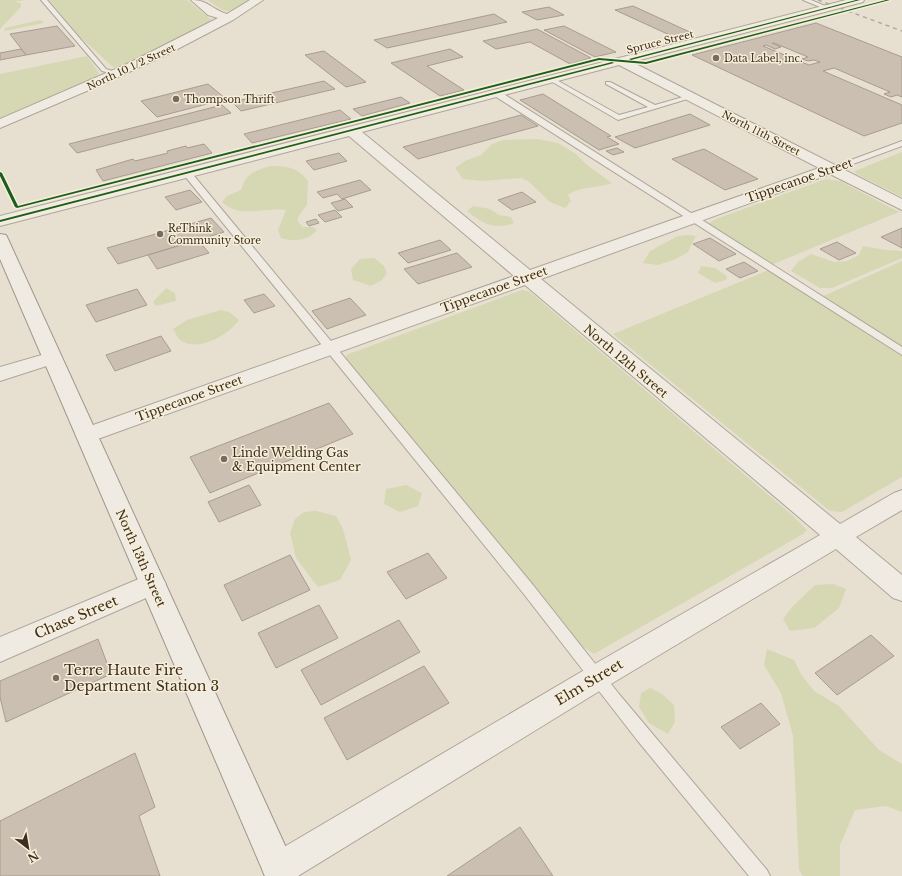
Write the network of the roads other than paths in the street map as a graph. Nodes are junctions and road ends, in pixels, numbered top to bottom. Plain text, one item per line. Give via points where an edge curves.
1 (44, 0) edge
2 (196, 0) edge
3 (258, 0) edge
4 (806, 0) edge
5 (859, 0) edge
6 (827, 8) junction
7 (229, 18) junction
8 (620, 62) junction
9 (116, 74) junction
10 (550, 79) junction
11 (608, 83) dead end
12 (496, 93) junction
13 (690, 97) junction
14 (653, 107) junction
15 (0, 124) edge
16 (352, 131) junction
17 (902, 143) edge
18 (831, 169) junction
19 (187, 173) junction
20 (902, 206) edge
21 (691, 218) junction
22 (0, 221) edge
23 (0, 240) edge
24 (526, 278) junction
25 (329, 348) junction
26 (902, 352) edge
27 (52, 358) junction
28 (0, 374) edge
29 (87, 435) junction
30 (902, 499) edge
31 (838, 536) junction
32 (153, 584) junction
33 (902, 590) edge
34 (0, 650) edge
35 (596, 678) junction
36 (280, 872) edge
37 (761, 876) edge

1 - 9 lane via 104,70
2 - 7 street via 212,13
3 - 7 street, North 10 1/2 Street
4 - 6 lane
5 - 6 street, Spruce Street
6 - 8 street, Spruce Street
7 - 9 street, North 10 1/2 Street
8 - 10 street, Spruce Street
8 - 13 street, North 11th Street
9 - 15 street, North 10 1/2 Street
10 - 12 street, Spruce Street
10 - 14 lane via 618,118
11 - 14 lane
12 - 16 street, Spruce Street
12 - 21 lane
13 - 14 lane
13 - 18 street, North 11th Street
16 - 19 street, Spruce Street
16 - 24 street, North 12th Street
17 - 18 lane, Tippecanoe Street
18 - 20 street, North 11th Street
18 - 21 street, Tippecanoe Street
19 - 22 street, Spruce Street
19 - 25 lane
21 - 24 street, Tippecanoe Street
21 - 26 lane
23 - 27 street, North 13th Street
24 - 25 street, Tippecanoe Street
24 - 31 street, North 12th Street
25 - 29 street, Tippecanoe Street
25 - 35 lane via 528,589
27 - 28 street
27 - 29 street, North 13th Street
29 - 32 street, North 13th Street
30 - 31 street, Elm Street
31 - 33 street, North 12th Street
31 - 35 street, Elm Street
32 - 34 street, Chase Street
32 - 36 street, North 13th Street
35 - 36 street, Elm Street
35 - 37 lane

